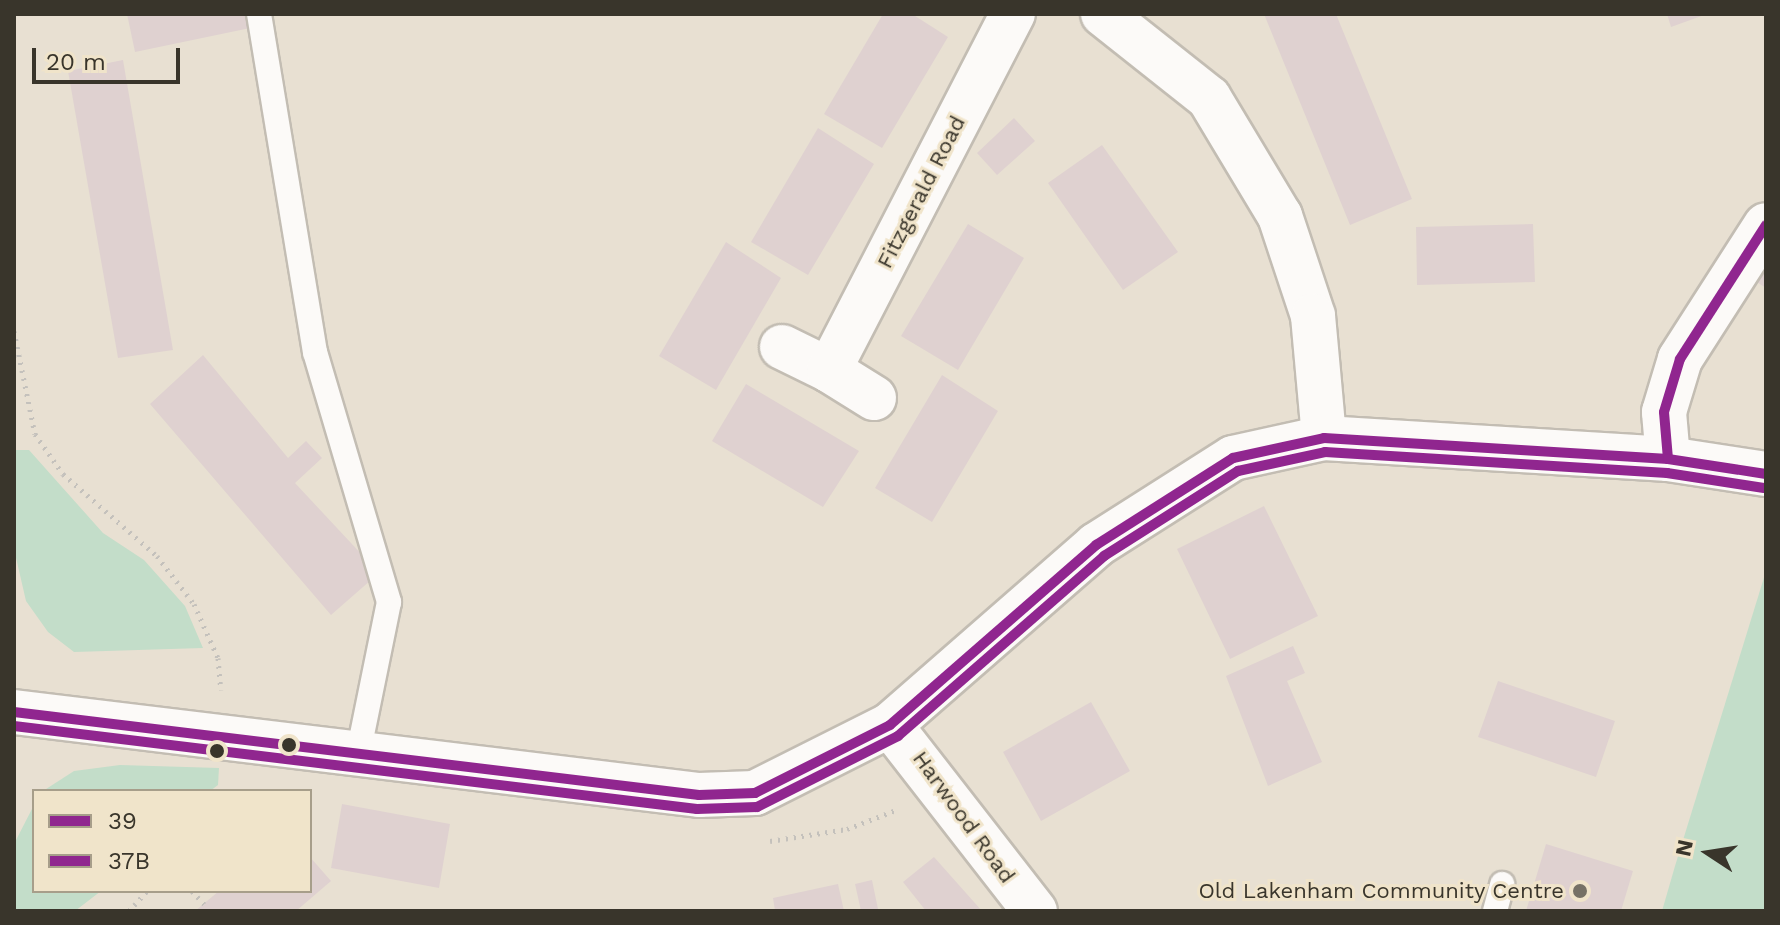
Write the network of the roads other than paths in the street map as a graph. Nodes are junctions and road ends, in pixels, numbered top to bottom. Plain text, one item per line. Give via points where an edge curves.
1 (259, 14) edge
2 (1013, 14) edge
3 (1103, 14) edge
4 (1766, 225) edge
5 (782, 347) dead end
6 (829, 370) junction
7 (874, 398) dead end
8 (1324, 438) junction
9 (1668, 459) junction
10 (1766, 474) edge
11 (14, 712) edge
12 (890, 725) junction
13 (358, 754) junction
14 (1502, 884) dead end
15 (1035, 911) edge
16 (1495, 911) edge

1 - 13 lane via 315,352 389,602
2 - 6 street, Fitzgerald Road
3 - 8 street via 1209,98 1280,216 1313,316
4 - 9 street via 1680,359 1664,412
5 - 6 street
6 - 7 street
8 - 9 street
8 - 12 street via 1233,458 1158,499
9 - 10 street
11 - 13 street via 224,733
12 - 13 street via 755,793 699,795
12 - 15 street, Harwood Road
14 - 16 lane

